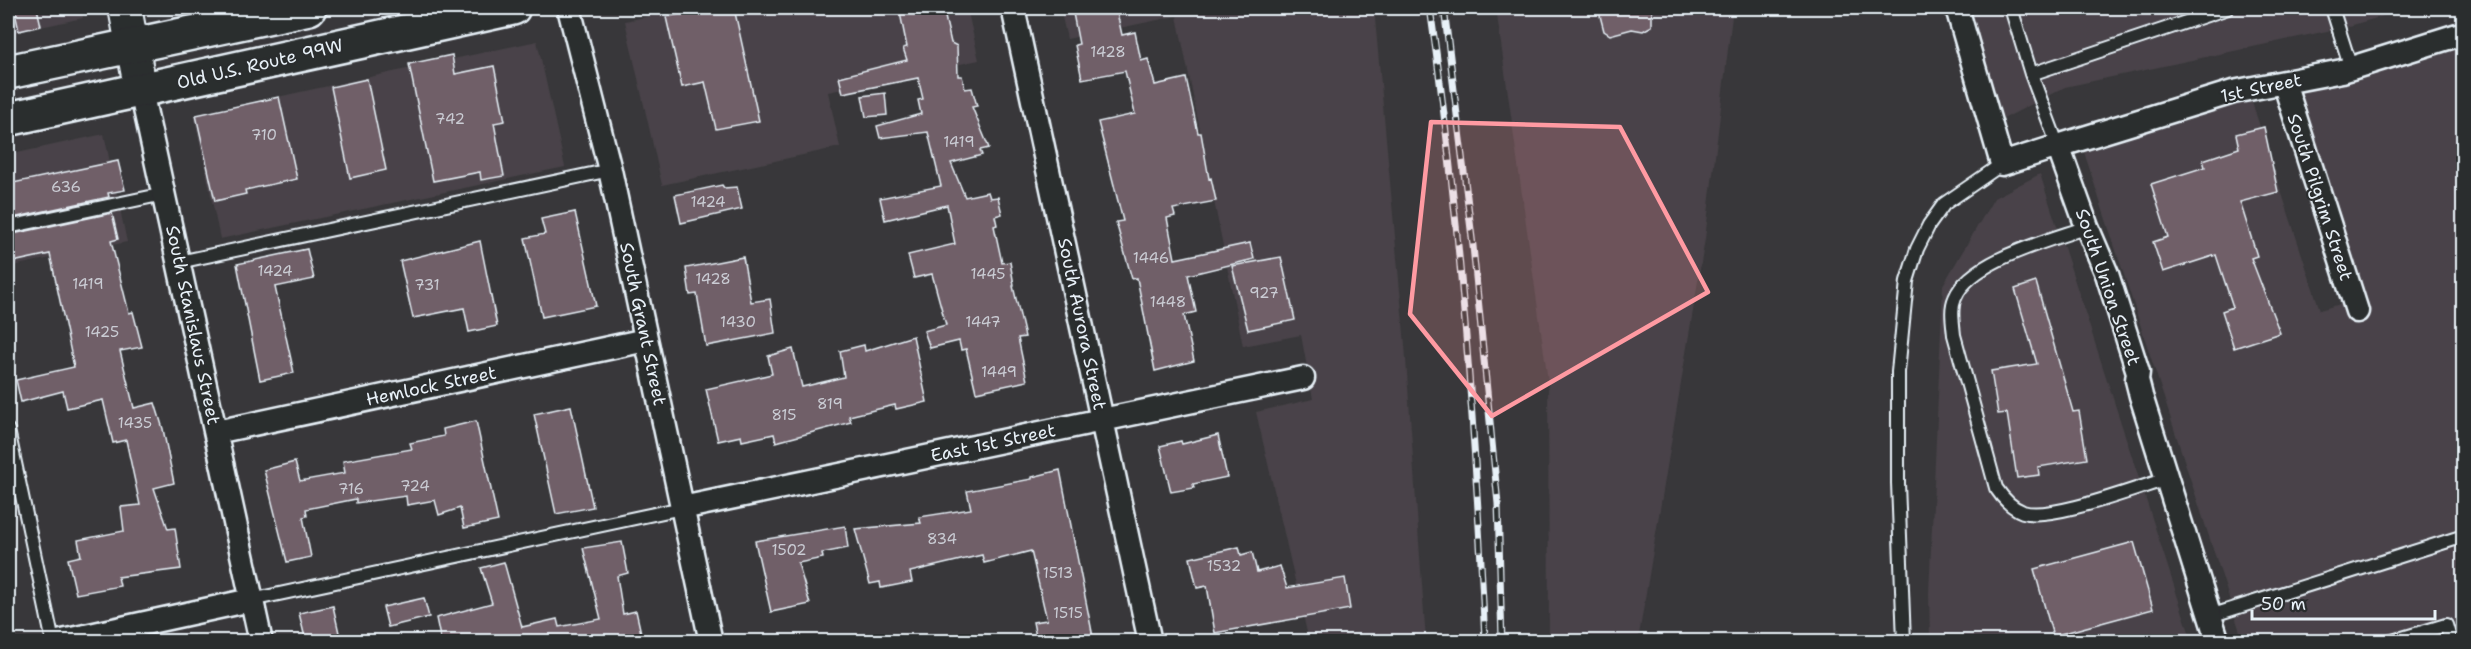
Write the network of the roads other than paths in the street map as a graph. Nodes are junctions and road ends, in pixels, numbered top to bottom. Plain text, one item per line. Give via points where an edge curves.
1 (125, 8) edge
2 (309, 8) edge
3 (513, 8) edge
4 (569, 8) edge
5 (1013, 8) edge
6 (1957, 8) edge
7 (2011, 8) edge
8 (2228, 8) edge
9 (2332, 8) edge
10 (2463, 33) edge
11 (132, 45) junction
12 (2351, 68) junction
13 (8, 72) edge
14 (2031, 74) junction
15 (2284, 82) junction
16 (141, 91) junction
17 (8, 119) edge
18 (2058, 146) junction
19 (2002, 164) junction
20 (610, 170) junction
21 (164, 194) junction
22 (8, 227) edge
23 (2087, 227) junction
24 (179, 262) junction
25 (2356, 311) dead end
26 (646, 340) junction
27 (1303, 378) dead end
28 (1103, 420) junction
29 (8, 430) edge
30 (216, 432) junction
31 (2167, 479) junction
32 (682, 508) junction
33 (2463, 536) edge
34 (251, 600) junction
35 (2210, 616) junction
36 (53, 642) edge
37 (58, 642) edge
38 (261, 642) edge
39 (711, 642) edge
40 (1150, 642) edge
41 (1904, 642) edge
42 (2218, 642) edge
43 (2389, 642) edge
44 (2451, 642) edge

1 - 11 street, South Stanislaus Street
2 - 11 main road
3 - 16 main road, Old U.S. Route 99W
4 - 20 street, South Grant Street
5 - 28 street, South Aurora Street
6 - 19 street
7 - 14 lane
8 - 14 lane
9 - 12 lane
10 - 12 street, 1st Street
11 - 13 main road
11 - 16 street, South Stanislaus Street
12 - 15 street, 1st Street
14 - 18 lane
15 - 18 street, 1st Street via 2233,92
15 - 25 street, South Pilgrim Street
16 - 17 main road, Old U.S. Route 99W
16 - 21 street, South Stanislaus Street
18 - 19 street
18 - 23 street, South Union Street
19 - 41 lane via 1944,204 1917,249 1907,281 1898,372
20 - 24 lane
20 - 26 street, South Grant Street
21 - 22 lane
21 - 24 street, South Stanislaus Street
23 - 31 street, South Union Street via 2111,285
23 - 31 lane via 1984,267 1963,284 1954,299 1954,335 1996,488 2004,500 2023,512 2058,512
24 - 30 street, South Stanislaus Street
26 - 30 street, Hemlock Street
26 - 32 street, South Grant Street
27 - 28 street, East 1st Street
28 - 32 street, East 1st Street
28 - 40 street, South Aurora Street
29 - 36 lane
30 - 34 street, South Stanislaus Street
31 - 35 street, South Union Street
32 - 34 lane
32 - 39 street, South Grant Street
33 - 35 lane
34 - 37 street
34 - 38 street, South Stanislaus Street
35 - 42 street, South Union Street
43 - 44 lane via 2446,625

